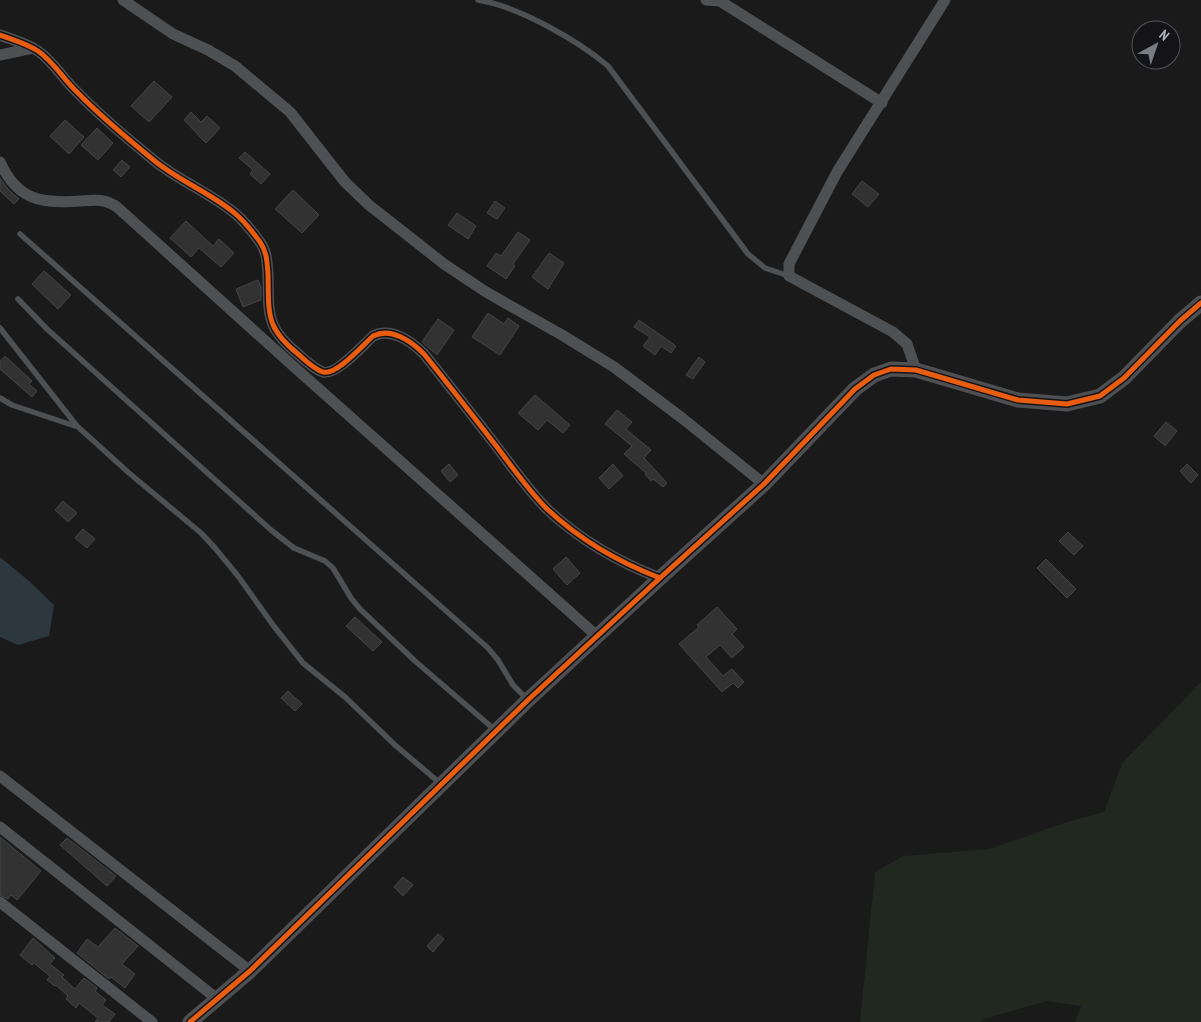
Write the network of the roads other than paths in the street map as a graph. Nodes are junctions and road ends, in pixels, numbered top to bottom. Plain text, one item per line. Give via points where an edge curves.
1 (123, 0) edge
2 (478, 0) edge
3 (706, 0) edge
4 (720, 1) edge
5 (939, 2) edge
6 (0, 34) edge
7 (33, 48) junction
8 (0, 54) edge
9 (882, 103) junction
10 (0, 162) edge
11 (20, 234) dead end
12 (789, 276) junction
13 (18, 299) dead end
14 (1201, 303) edge
15 (0, 328) edge
16 (916, 370) junction
17 (0, 398) edge
18 (76, 426) junction
19 (764, 484) junction
20 (660, 578) junction
21 (597, 636) junction
22 (528, 700) junction
23 (495, 731) junction
24 (0, 776) edge
25 (441, 784) junction
26 (0, 827) edge
27 (0, 902) edge
28 (250, 971) junction
29 (216, 998) junction
30 (152, 1022) edge
31 (190, 1022) edge

1 - 19 street via 173,34 235,66 290,112 345,182 369,205 444,264 614,367
2 - 12 lane via 493,2 542,24 590,51 608,66 748,254 765,268
3 - 4 street
4 - 9 street
5 - 9 street
6 - 7 street
7 - 8 street
7 - 20 street via 49,60 85,100 155,161 228,207 252,231 266,253 272,323 286,344 311,365 327,372 339,367 380,333 386,332 408,341 424,354 522,482 547,509 610,556
9 - 12 street via 837,172 789,264
10 - 21 street via 15,187 26,195 65,202 95,199 117,207
11 - 22 lane via 488,648 513,686
12 - 16 street via 892,332 907,344
13 - 23 lane via 47,329 271,530 294,548 320,558 334,568 350,598 360,609
14 - 16 street via 1124,378 1100,396 1067,404 1018,400
15 - 18 lane
16 - 19 street via 891,369 874,375 855,390
17 - 18 lane
18 - 25 lane via 201,533 304,662
19 - 20 street
20 - 21 street
21 - 22 street
22 - 23 street
23 - 25 street
24 - 28 street
25 - 28 street
26 - 29 street
27 - 30 street
28 - 29 street
29 - 31 street

